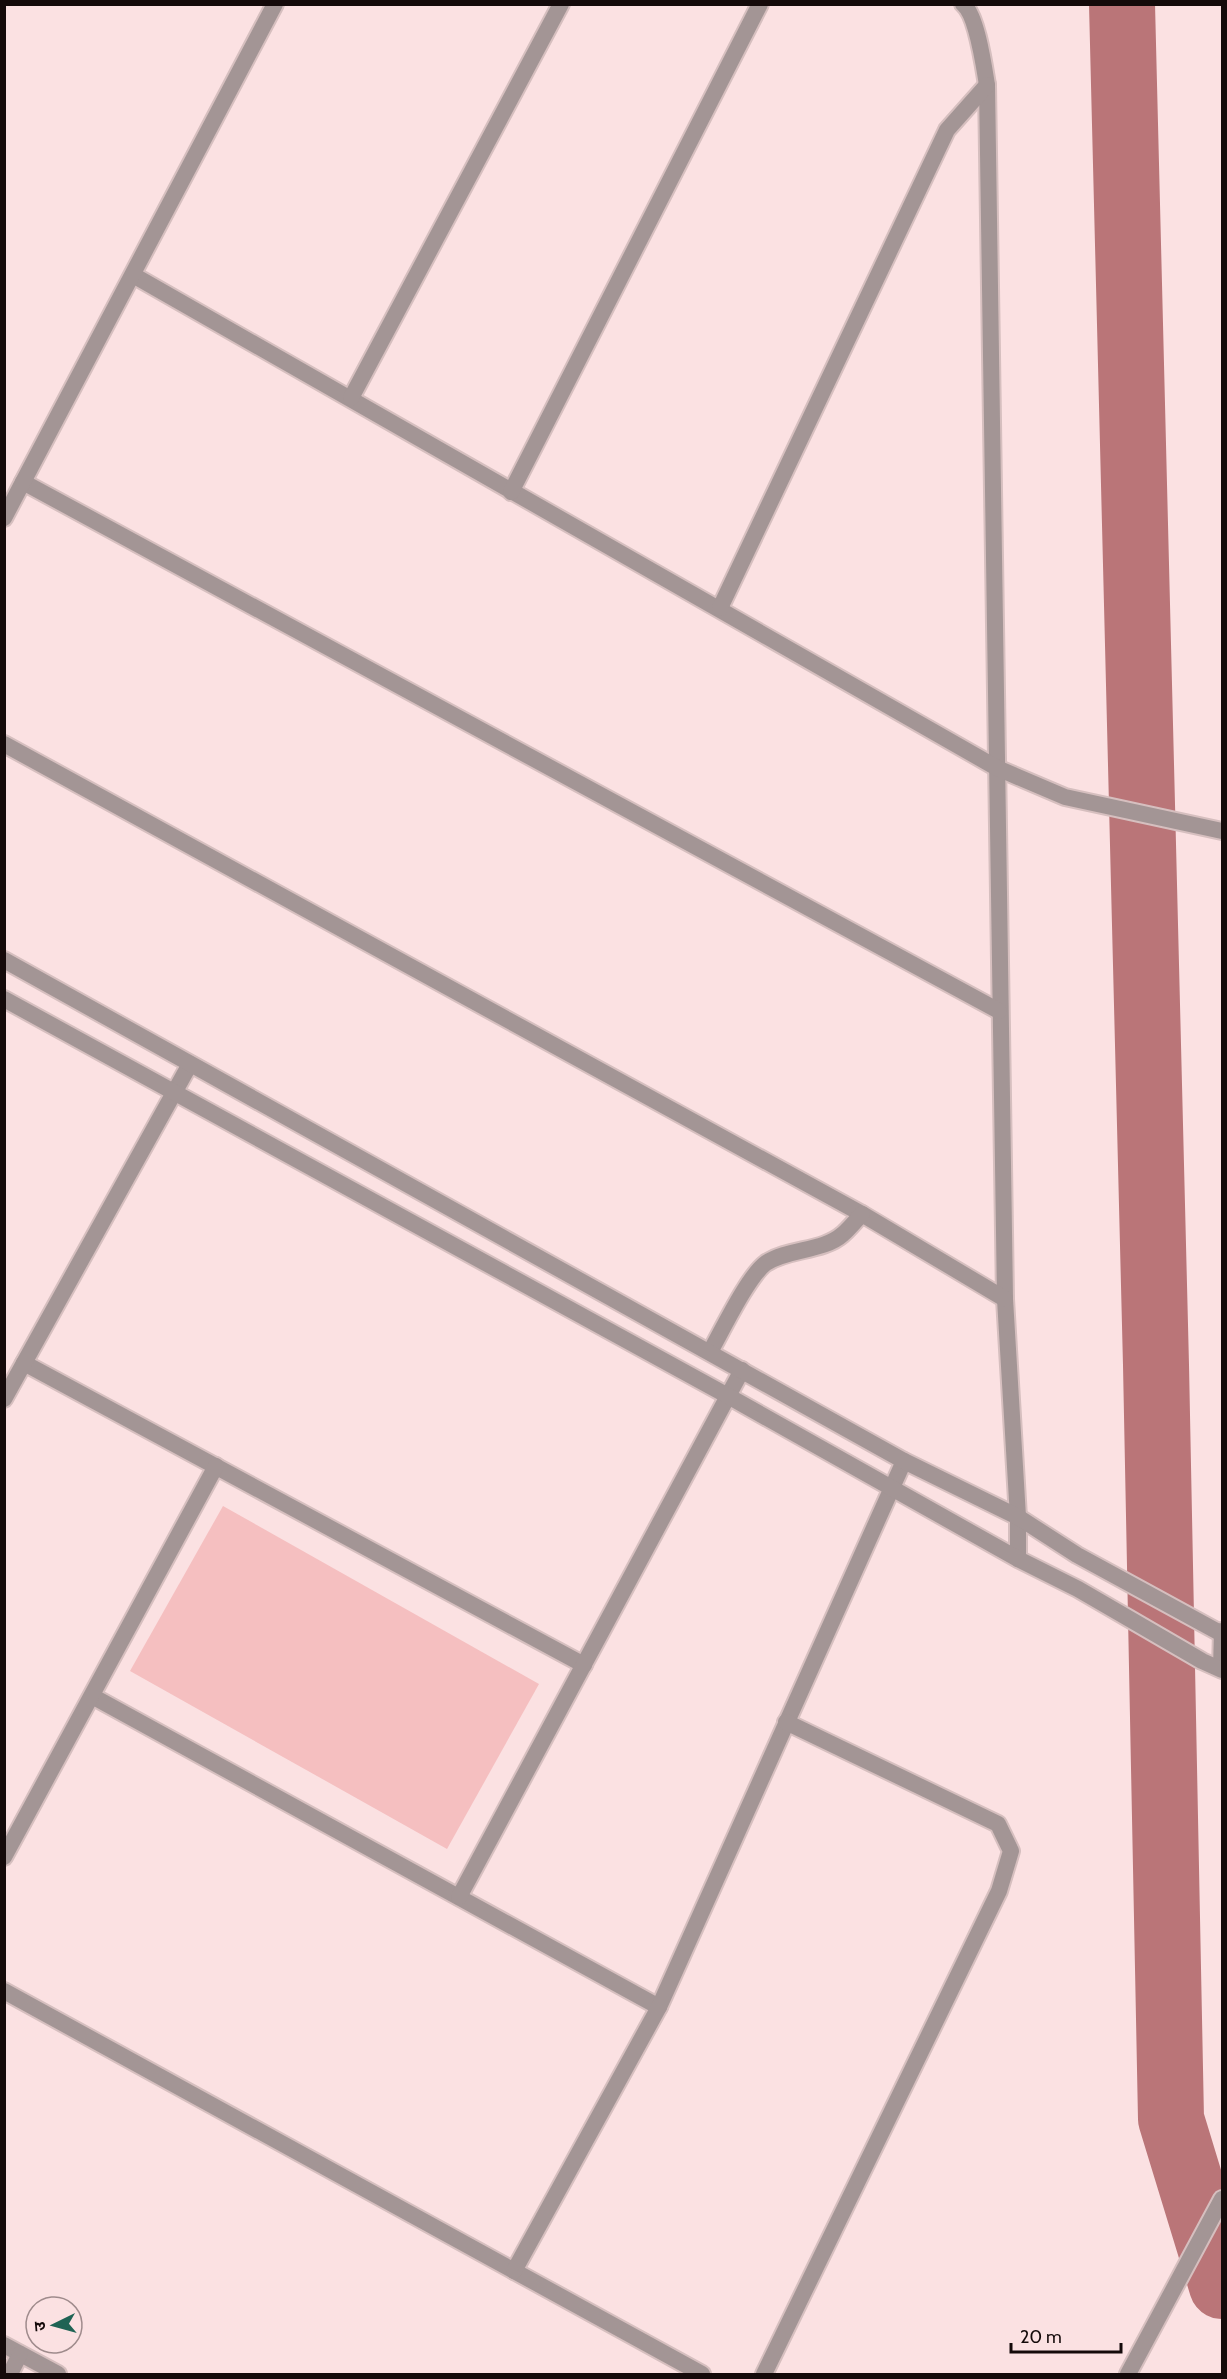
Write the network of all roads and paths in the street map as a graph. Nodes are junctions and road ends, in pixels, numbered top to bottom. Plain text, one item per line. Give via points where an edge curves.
1 (275, 4) edge
2 (561, 4) edge
3 (760, 4) edge
4 (963, 4) edge
5 (987, 86) junction
6 (133, 275) junction
7 (351, 398) junction
8 (23, 482) junction
9 (511, 492) junction
10 (4, 518) edge
11 (720, 608) junction
12 (4, 744) edge
13 (997, 768) junction
14 (1222, 831) edge
15 (4, 960) edge
16 (4, 999) edge
17 (999, 1011) junction
18 (190, 1064) junction
19 (174, 1092) junction
20 (862, 1214) junction
21 (1005, 1299) junction
22 (710, 1352) junction
23 (24, 1363) junction
24 (742, 1370) junction
25 (728, 1396) junction
26 (4, 1399) edge
27 (904, 1461) junction
28 (216, 1466) junction
29 (893, 1490) junction
30 (1018, 1517) junction
31 (1018, 1559) junction
32 (1222, 1633) edge
33 (584, 1665) junction
34 (1222, 1669) edge
35 (92, 1696) junction
36 (786, 1722) junction
37 (4, 1857) edge
38 (459, 1897) junction
39 (4, 1991) edge
40 (659, 2007) junction
41 (1222, 2199) edge
42 (514, 2271) junction
43 (4, 2345) edge
44 (20, 2354) junction
45 (9, 2374) edge
46 (58, 2374) edge
47 (702, 2374) edge
48 (764, 2374) edge
49 (1128, 2374) edge

1 - 6 street
2 - 7 street
3 - 9 street
4 - 5 street via 980,46
5 - 11 street via 948,130
5 - 13 street
6 - 7 street
6 - 8 street
7 - 9 street
8 - 10 street
8 - 17 street
9 - 11 street
11 - 13 street
12 - 20 street
13 - 14 street via 1065,797
13 - 17 street
15 - 18 street
16 - 19 street
17 - 21 street
18 - 19 street
18 - 22 street
19 - 23 street
19 - 25 street
20 - 21 street
20 - 22 street via 842,1235 765,1264 754,1275
21 - 30 street
22 - 24 street
23 - 26 street
23 - 28 street
24 - 25 street
24 - 27 street
25 - 29 street
25 - 33 street
27 - 29 street
27 - 30 street
28 - 33 street
28 - 35 street
29 - 31 street
29 - 36 street
30 - 31 street
30 - 32 street via 1077,1555
31 - 34 street
32 - 34 street
33 - 38 street
35 - 37 street
35 - 38 street
36 - 40 street
36 - 48 street via 998,1824 1011,1851 999,1891
38 - 40 street
39 - 42 street
40 - 42 street
41 - 49 street
42 - 47 street
43 - 44 street
44 - 45 street
44 - 46 street

